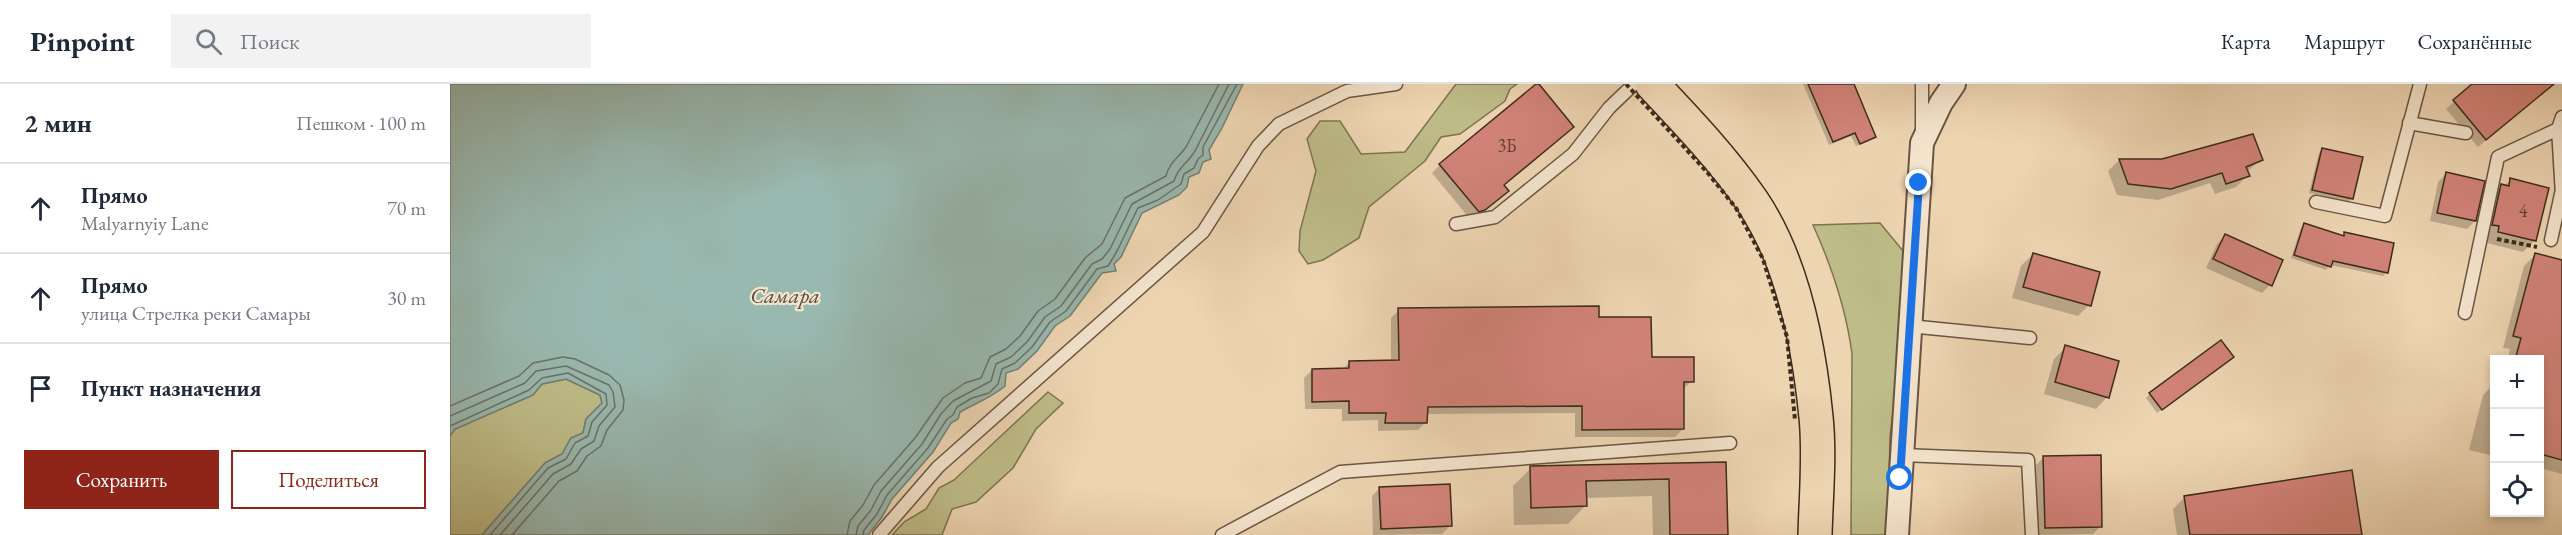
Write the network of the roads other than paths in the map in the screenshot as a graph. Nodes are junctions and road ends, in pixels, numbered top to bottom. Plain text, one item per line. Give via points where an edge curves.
1 (1396, 84) edge
2 (1634, 84) edge
3 (1652, 84) edge
4 (1922, 84) edge
5 (1954, 84) edge
6 (2420, 84) edge
7 (2409, 123) junction
8 (2560, 123) edge
9 (2466, 133) dead end
10 (1922, 143) junction
11 (2562, 194) edge
12 (2316, 202) dead end
13 (1456, 224) dead end
14 (2551, 240) road end
15 (2465, 313) dead end
16 (1909, 326) junction
17 (2030, 338) dead end
18 (1730, 443) dead end
19 (1902, 455) junction
20 (879, 535) edge
21 (1222, 535) edge
22 (1815, 535) edge
23 (1897, 535) edge
24 (2032, 535) edge

1 - 20 lane via 1347,91 1279,124 1258,146 1203,232 939,467
2 - 13 lane via 1609,108 1573,154 1496,217
3 - 22 main road via 1753,202 1779,251 1804,333
4 - 10 lane
5 - 10 street
6 - 7 lane
7 - 9 lane
7 - 12 lane via 2385,216
8 - 11 lane
8 - 15 lane via 2498,157
10 - 16 street
11 - 14 lane
16 - 17 lane
16 - 19 street
18 - 21 lane via 1340,472
19 - 23 street
19 - 24 lane via 2028,460

